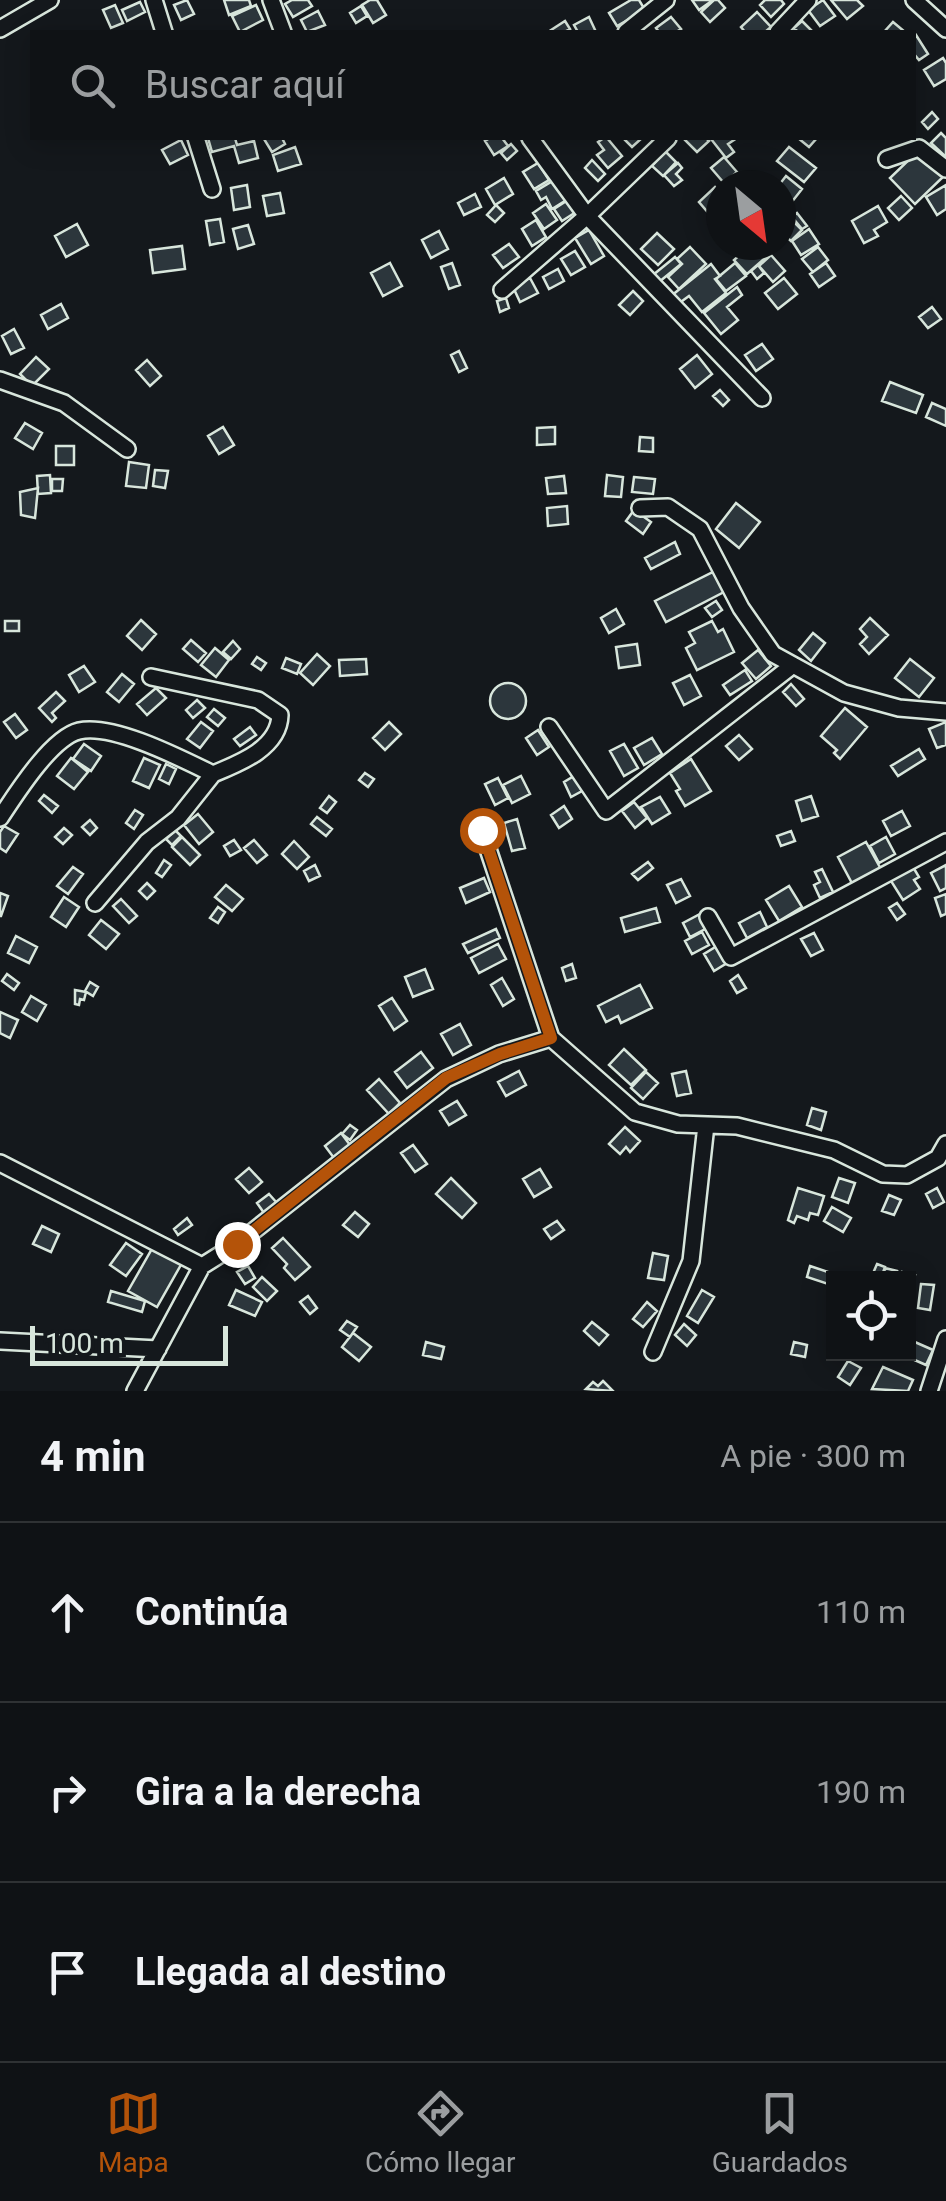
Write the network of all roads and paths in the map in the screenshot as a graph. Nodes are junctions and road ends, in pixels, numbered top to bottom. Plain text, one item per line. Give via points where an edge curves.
1 (50, 0) edge
2 (154, 0) edge
3 (271, 0) edge
4 (666, 0) edge
5 (808, 0) edge
6 (914, 0) edge
7 (0, 29) edge
8 (946, 29) edge
9 (163, 30) edge
10 (282, 30) edge
11 (628, 30) edge
12 (780, 30) edge
13 (197, 140) edge
14 (531, 140) edge
15 (666, 140) edge
16 (887, 159) dead end
17 (946, 168) edge
18 (212, 190) dead end
19 (587, 216) junction
20 (502, 290) dead end
21 (0, 380) edge
22 (762, 398) dead end
23 (127, 449) dead end
24 (640, 508) dead end
25 (794, 665) junction
26 (152, 677) dead end
27 (946, 712) edge
28 (549, 727) dead end
29 (214, 774) junction
30 (0, 818) edge
31 (482, 830) dead end
32 (946, 842) edge
33 (95, 902) dead end
34 (708, 917) dead end
35 (551, 1038) junction
36 (706, 1125) junction
37 (946, 1144) edge
38 (0, 1162) edge
39 (202, 1266) junction
40 (946, 1339) edge
41 (0, 1341) edge
42 (158, 1349) junction
43 (654, 1352) dead end
44 (135, 1391) edge
45 (930, 1391) edge

1 - 7 street
2 - 9 street
3 - 10 street
4 - 11 street
5 - 12 street
6 - 8 street
13 - 18 street
14 - 19 street
15 - 19 street
16 - 17 street via 919,148
19 - 20 street
19 - 22 street
21 - 23 street via 64,403
24 - 25 street via 668,507 700,529 740,608 772,654
25 - 27 street via 844,693
25 - 28 street via 606,811
26 - 29 street via 258,700 280,715 270,742
29 - 30 street via 118,733 78,731 48,751
29 - 33 street
31 - 35 street
32 - 34 street via 730,957
35 - 36 street via 635,1112
35 - 39 street via 446,1078
36 - 37 street via 834,1150 884,1174 907,1175 938,1158
36 - 43 street via 691,1261
38 - 39 street
39 - 42 street
40 - 45 street
41 - 42 street
42 - 44 street

